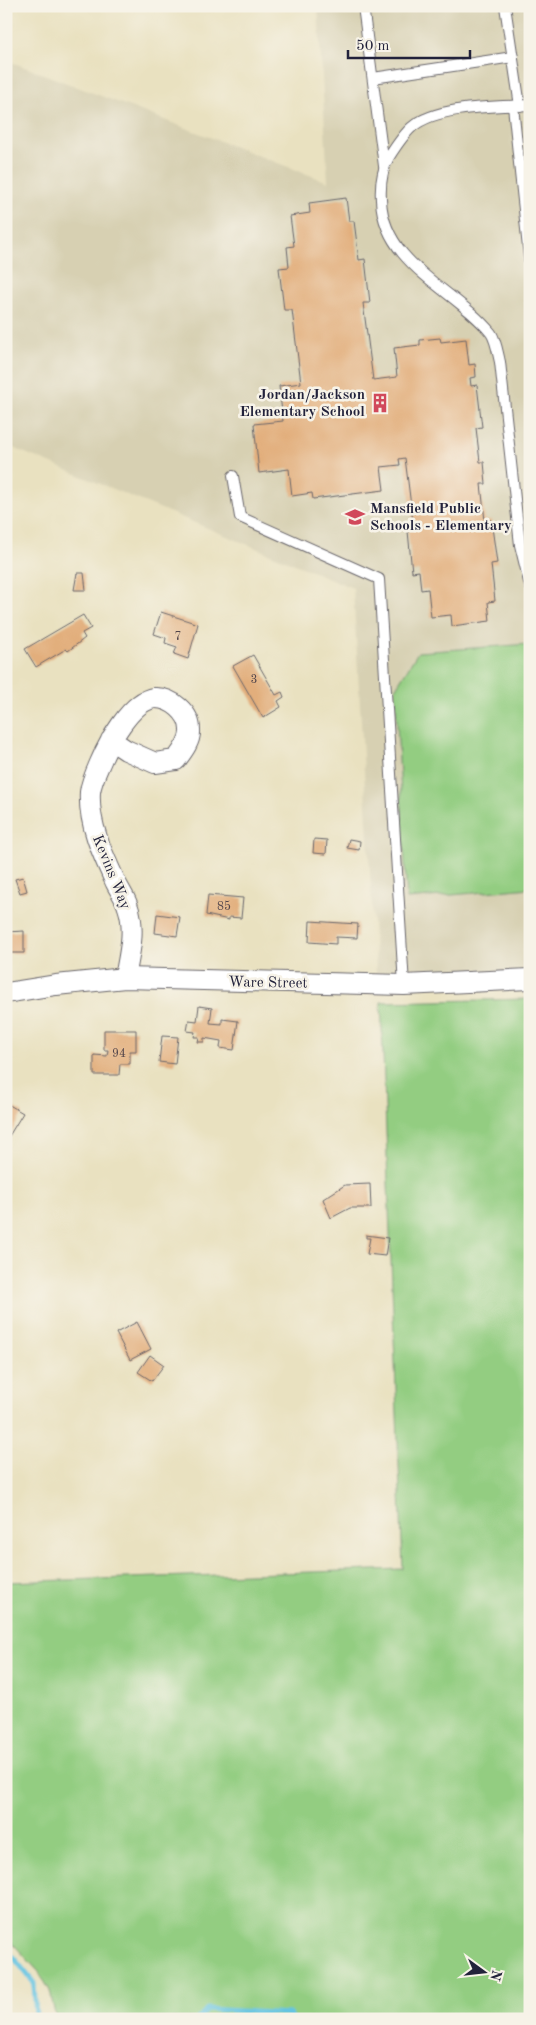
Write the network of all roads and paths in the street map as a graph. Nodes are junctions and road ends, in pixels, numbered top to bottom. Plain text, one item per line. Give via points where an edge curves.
1 (363, 6) edge
2 (504, 6) edge
3 (513, 58) junction
4 (373, 78) junction
5 (517, 106) edge
6 (385, 169) junction
7 (530, 267) edge
8 (233, 476) dead end
9 (530, 586) edge
10 (111, 740) dead end
11 (125, 978) junction
12 (530, 979) edge
13 (404, 984) junction
14 (6, 993) edge

1 - 4 lane
2 - 3 lane
3 - 4 lane
3 - 5 lane
4 - 6 lane
5 - 6 lane via 435,114 413,126 398,142
5 - 7 lane
6 - 9 lane via 380,185 382,214 392,240 412,264 492,334 500,362 520,545
8 - 13 lane via 240,517 378,579
10 - 11 street, Kevins Way via 90,791 93,825 103,855 128,907 132,930
11 - 13 street, Ware Street
11 - 14 street, Ware Street
12 - 13 street, Ware Street

